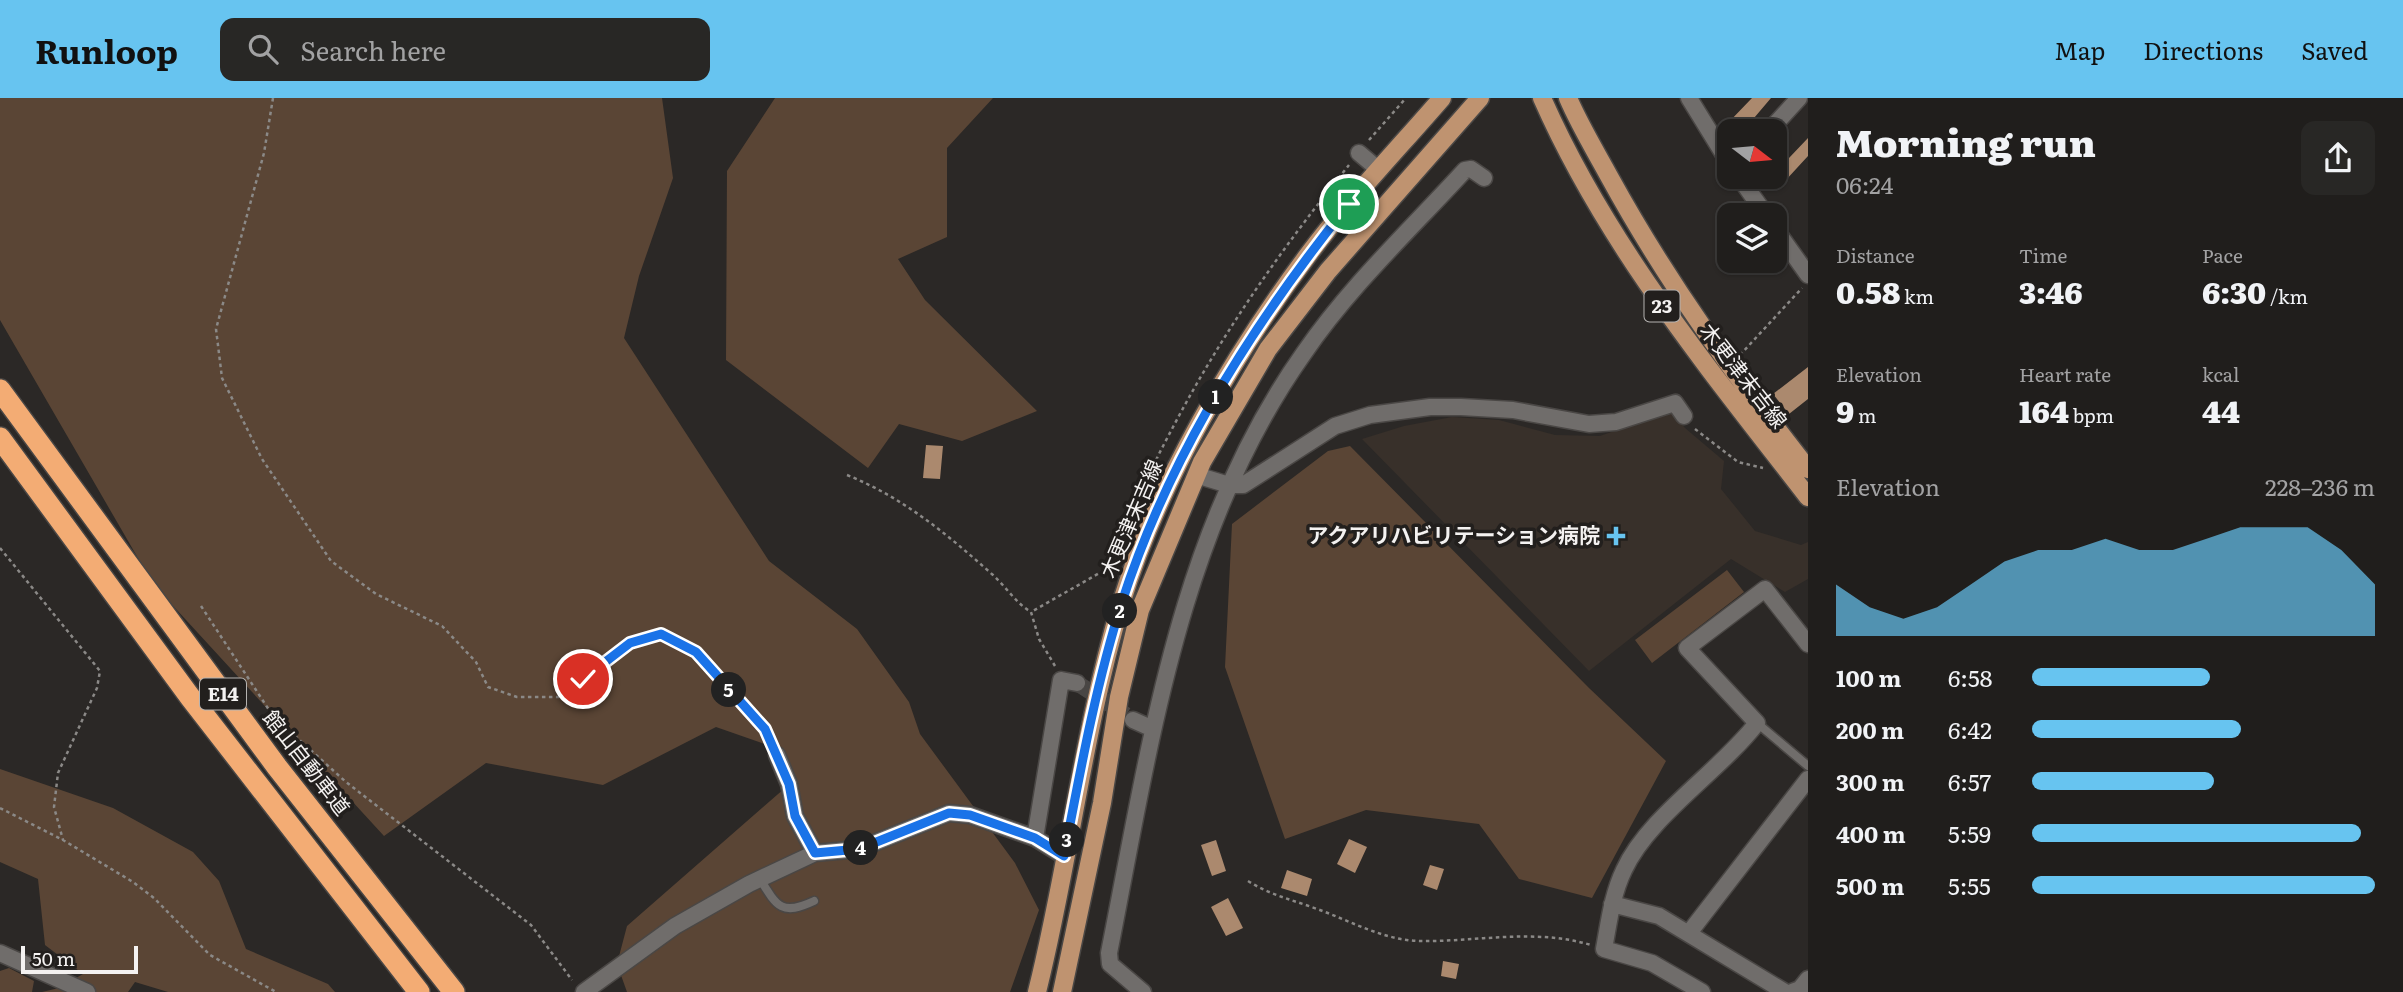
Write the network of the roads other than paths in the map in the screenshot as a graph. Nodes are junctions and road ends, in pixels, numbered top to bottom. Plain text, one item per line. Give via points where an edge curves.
1 (1442, 98) edge
2 (1480, 98) edge
3 (1542, 98) edge
4 (1567, 98) edge
5 (1689, 98) edge
6 (1798, 98) edge
7 (1780, 119) edge
8 (1717, 144) edge
9 (1359, 153) dead end
10 (1379, 170) junction
11 (1483, 178) dead end
12 (1787, 245) edge
13 (1808, 275) edge
14 (0, 390) edge
15 (1684, 416) road end
16 (0, 438) edge
17 (1808, 469) edge
18 (1196, 475) junction
19 (1229, 485) junction
20 (1808, 497) edge
21 (1808, 644) edge
22 (1077, 683) dead end
23 (1133, 720) tunnel mouth
24 (1757, 723) junction
25 (1153, 729) junction
26 (777, 755) road end
27 (1808, 766) edge
28 (1808, 779) edge
29 (1035, 838) junction
30 (815, 853) junction
31 (1064, 856) junction
32 (760, 878) junction
33 (814, 901) dead end
34 (1612, 904) junction
35 (1689, 933) junction
36 (0, 953) edge
37 (1808, 979) edge
38 (578, 986) edge
39 (87, 992) edge
40 (419, 992) edge
41 (454, 992) edge
42 (1037, 992) edge
43 (1062, 992) edge
44 (1143, 992) edge
45 (1702, 992) edge
46 (1785, 992) edge
47 (1792, 992) edge

1 - 10 main road, 木更津末吉線
2 - 18 main road, 木更津末吉線 via 1328,271 1268,349
3 - 20 main road, 木更津末吉線 / 23 via 1565,152 1673,322
4 - 17 main road, 木更津末吉線 / 23 via 1635,223 1728,368
5 - 8 street
6 - 7 street
9 - 10 street
10 - 31 main road, 木更津末吉線 via 1308,255 1256,329 1161,504 1122,603
11 - 19 street via 1465,170 1342,303 1303,354 1249,441
12 - 13 street
14 - 41 highway, 館山自動車道 / E14 via 269,756
15 - 19 street via 1675,403 1616,422 1589,424 1513,410 1461,407 1370,415 1335,426 1243,485
16 - 40 highway, E14 via 190,697
18 - 19 street
18 - 43 main road, 木更津末吉線 via 1140,610
19 - 25 street via 1181,615
21 - 24 street via 1766,589 1687,648
22 - 29 street via 1061,680
23 - 25 street
24 - 27 lane
24 - 34 street via 1661,820 1624,869
25 - 44 street via 1109,953 1110,964
26 - 30 street via 795,816
28 - 35 street
29 - 30 street via 970,815 949,813 859,849
29 - 31 street
30 - 32 street
31 - 42 main road, 木更津末吉線
32 - 33 lane via 777,904 786,909 794,911
32 - 38 street
34 - 35 street via 1660,916
34 - 45 street via 1604,949 1652,963
35 - 46 street
36 - 39 street
37 - 47 street

